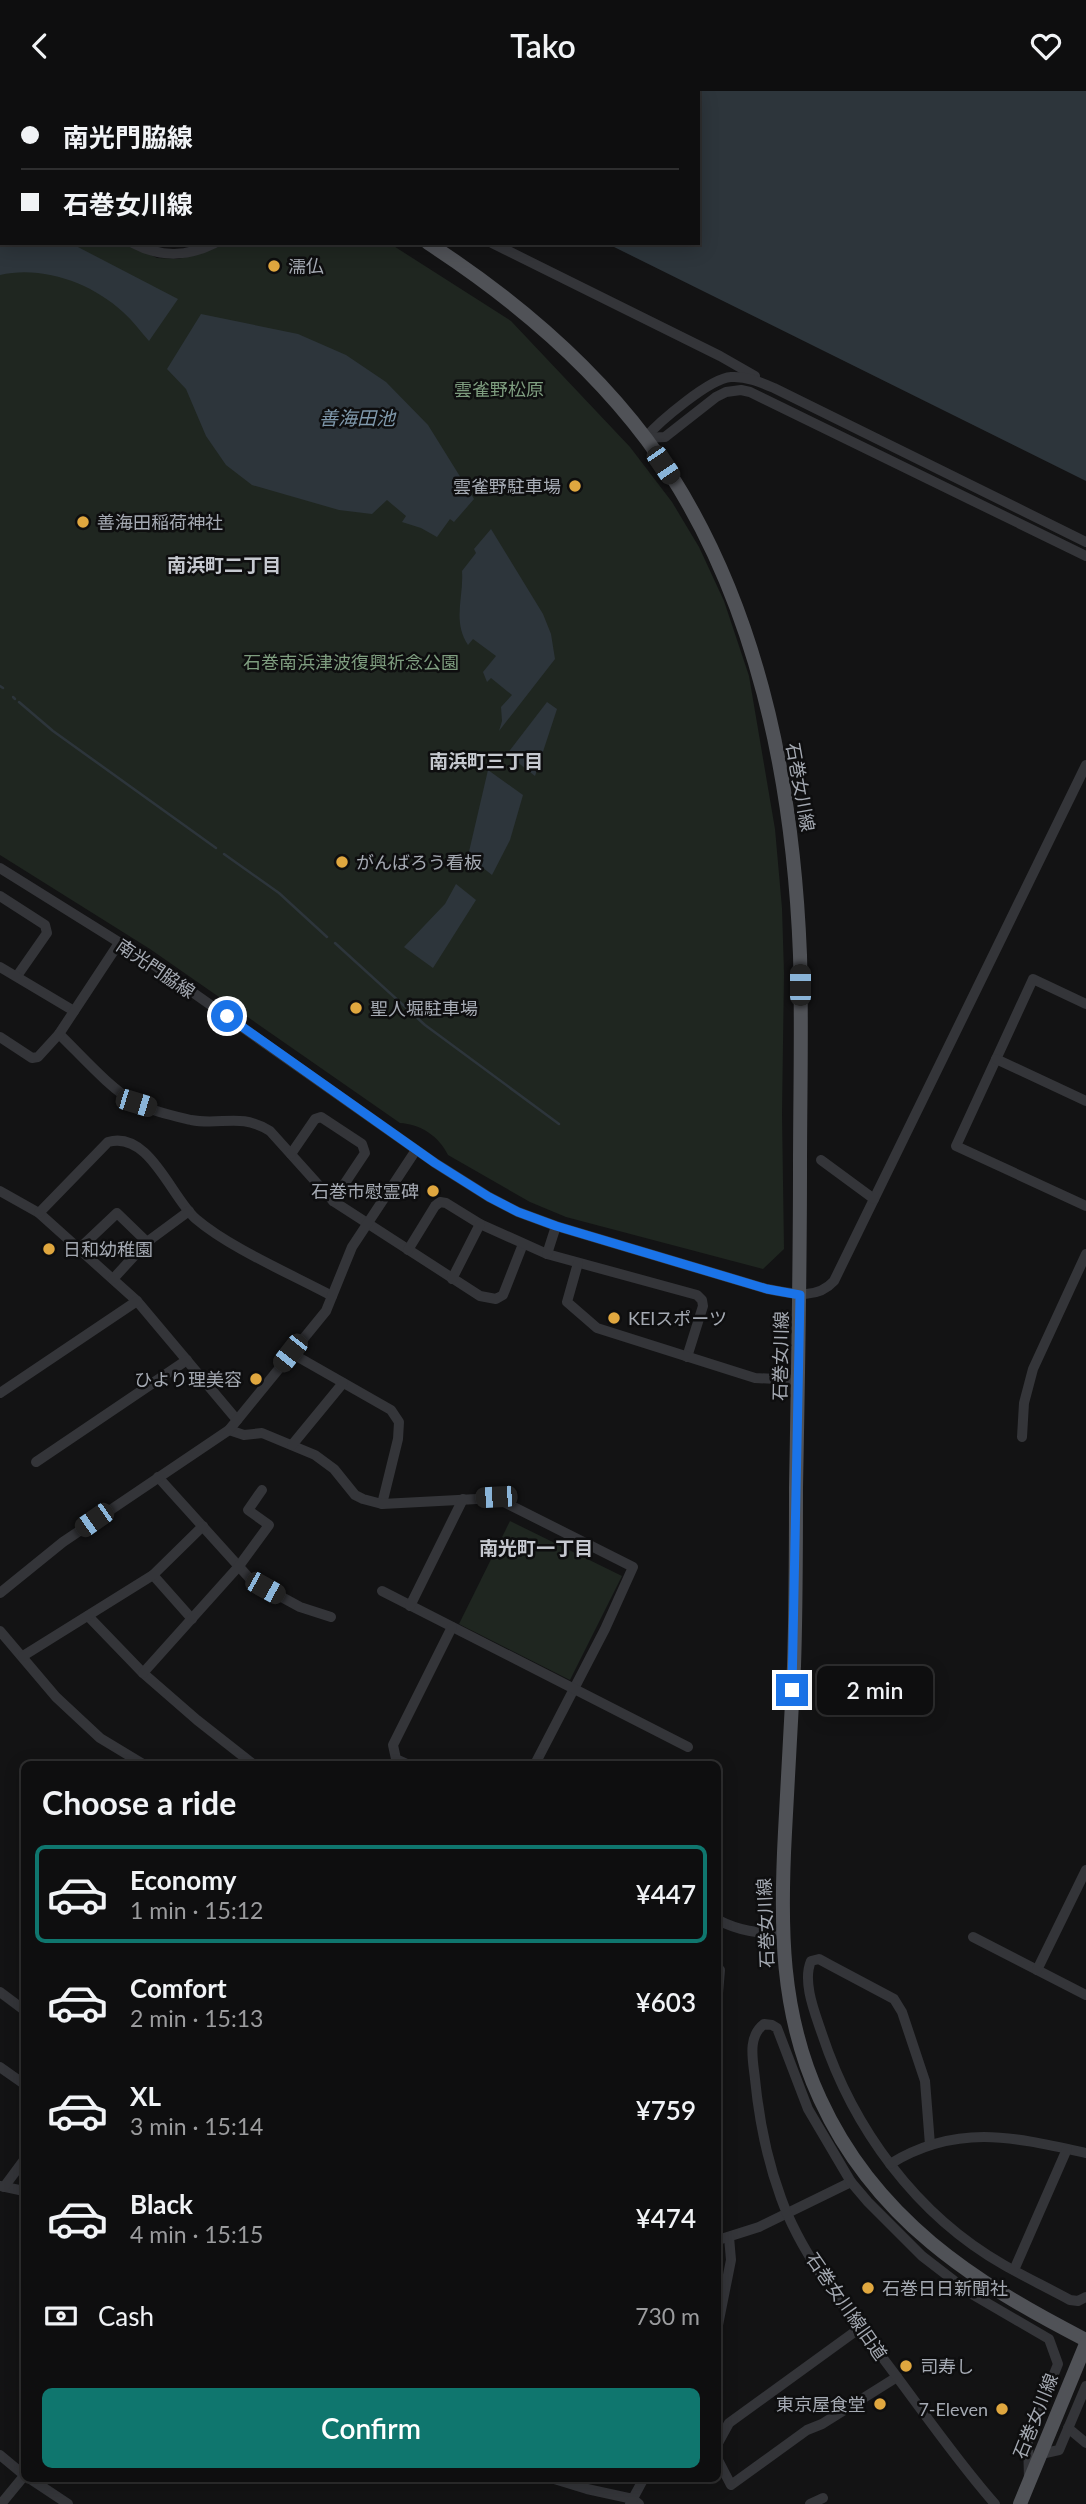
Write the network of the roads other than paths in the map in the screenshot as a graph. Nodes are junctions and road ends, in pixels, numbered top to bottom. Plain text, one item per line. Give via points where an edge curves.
1 (137, 245) edge
2 (210, 245) edge
3 (431, 245) edge
4 (496, 245) edge
5 (774, 388) junction
6 (645, 438) junction
7 (1086, 542) edge
8 (1086, 556) edge
9 (1086, 765) edge
10 (0, 868) edge
11 (0, 896) edge
12 (119, 943) junction
13 (0, 967) edge
14 (17, 977) junction
15 (1086, 1004) edge
16 (74, 1011) junction
17 (59, 1034) junction
18 (0, 1037) edge
19 (996, 1059) junction
20 (1086, 1101) edge
21 (416, 1150) junction
22 (291, 1154) junction
23 (821, 1160) dead end
24 (0, 1191) edge
25 (874, 1199) junction
26 (333, 1201) junction
27 (1086, 1206) edge
28 (189, 1211) junction
29 (38, 1213) junction
30 (480, 1224) junction
31 (368, 1225) junction
32 (556, 1226) junction
33 (147, 1242) junction
34 (523, 1244) junction
35 (79, 1248) junction
36 (408, 1250) junction
37 (547, 1254) junction
38 (1086, 1254) edge
39 (578, 1263) junction
40 (113, 1279) junction
41 (452, 1279) junction
42 (800, 1295) junction
43 (332, 1296) junction
44 (137, 1301) junction
45 (290, 1353) junction
46 (687, 1357) junction
47 (187, 1360) junction
48 (798, 1380) junction
49 (343, 1383) junction
50 (0, 1393) edge
51 (237, 1419) junction
52 (229, 1430) junction
53 (1022, 1437) dead end
54 (292, 1445) junction
55 (36, 1462) dead end
56 (158, 1477) junction
57 (262, 1490) dead end
58 (463, 1499) junction
59 (382, 1504) junction
60 (203, 1526) junction
61 (239, 1566) junction
62 (153, 1575) junction
63 (382, 1591) dead end
64 (0, 1593) edge
65 (410, 1606) junction
66 (88, 1616) junction
67 (331, 1617) dead end
68 (192, 1619) junction
69 (452, 1627) junction
70 (0, 1631) edge
71 (23, 1656) junction
72 (143, 1673) junction
73 (575, 1689) junction
74 (688, 1747) dead end
75 (138, 1761) edge
76 (249, 1761) edge
77 (400, 1761) edge
78 (538, 1761) edge
79 (1086, 1870) edge
80 (721, 1921) edge
81 (782, 1934) junction
82 (974, 1937) dead end
83 (1037, 1970) junction
84 (0, 1992) edge
85 (1086, 1995) edge
86 (21, 2008) edge
87 (0, 2067) edge
88 (21, 2082) edge
89 (930, 2144) junction
90 (1067, 2149) junction
91 (1086, 2153) edge
92 (21, 2164) edge
93 (890, 2164) junction
94 (851, 2182) junction
95 (2, 2186) edge
96 (21, 2189) edge
97 (788, 2214) junction
98 (723, 2238) edge
99 (1014, 2270) junction
100 (1086, 2297) edge
101 (721, 2310) edge
102 (860, 2328) junction
103 (1086, 2342) edge
104 (897, 2377) junction
105 (1086, 2386) edge
106 (1058, 2411) junction
107 (1070, 2423) junction
108 (721, 2438) edge
109 (1086, 2443) edge
110 (1041, 2454) junction
111 (0, 2455) edge
112 (721, 2466) edge
113 (21, 2472) edge
114 (21, 2482) edge
115 (32, 2482) edge
116 (564, 2482) edge
117 (642, 2482) edge
118 (1029, 2482) junction
119 (823, 2498) dead end
120 (52, 2500) edge
121 (634, 2502) edge
122 (1, 2504) edge
123 (68, 2504) edge
124 (810, 2504) edge
125 (995, 2504) edge
126 (1020, 2504) edge

1 - 2 street via 170,255
3 - 6 main road, 石巻女川線 via 525,312 586,369
4 - 5 street via 720,356
5 - 6 street via 750,379 724,378
5 - 7 street
6 - 8 street via 665,437 726,392 750,392
6 - 42 main road, 石巻女川線 via 718,562 761,678 783,789 800,957
9 - 25 street
10 - 12 street, 南光門脇線
11 - 14 street via 45,925 47,933
12 - 16 street
12 - 21 street, 南光門脇線
13 - 14 street
14 - 16 street
15 - 19 street via 1033,979
16 - 17 street
17 - 18 street via 32,1058
17 - 22 street via 136,1103 192,1120 257,1123
19 - 20 street
19 - 27 street via 956,1146
21 - 31 street
21 - 32 street, 南光門脇線 via 489,1197
22 - 26 street
22 - 26 street via 321,1117 362,1144 365,1153
23 - 25 street
24 - 29 street
25 - 42 street via 834,1281 821,1292
26 - 31 street
28 - 29 street via 142,1150 115,1140
28 - 33 street
28 - 43 street via 231,1242
29 - 35 street
30 - 34 street
30 - 36 street via 440,1202
30 - 41 street
31 - 36 street
31 - 43 street via 352,1247
32 - 37 street
32 - 42 street, 南光門脇線
33 - 35 street via 117,1213
33 - 40 street
34 - 37 street
34 - 41 street via 503,1294 496,1300
35 - 40 street
36 - 41 street
37 - 39 street
38 - 53 street via 1033,1369
39 - 46 street via 567,1302 597,1328
39 - 46 street via 697,1295 702,1306
40 - 44 street
42 - 48 main road, 石巻女川線
43 - 45 street via 320,1320
44 - 47 street
44 - 50 street
45 - 49 street
45 - 51 street
46 - 48 street via 755,1378
47 - 51 street
47 - 55 street
48 - 81 main road, 石巻女川線 via 794,1664
49 - 54 street
49 - 59 street via 397,1418 398,1439
51 - 52 street
52 - 54 street via 244,1435 262,1433
52 - 56 street
54 - 59 street via 334,1469 355,1495
56 - 60 street
56 - 64 street via 63,1542
57 - 61 street via 248,1510 269,1525
58 - 59 street
58 - 65 street
58 - 73 street via 496,1497 633,1567
60 - 61 street
60 - 62 street
61 - 67 street via 252,1581 300,1607
61 - 68 street
62 - 66 street
62 - 68 street
63 - 65 street
65 - 69 street
66 - 71 street
66 - 72 street
68 - 72 street
69 - 73 street
69 - 77 street via 393,1745
70 - 71 street
71 - 75 street via 56,1697 100,1738
72 - 76 street
73 - 74 street
73 - 78 street
79 - 83 street
80 - 81 street via 749,1932
81 - 103 main road, 石巻女川線 via 792,2014 804,2059 837,2135 855,2163 909,2225 940,2252 1002,2295
82 - 83 street
83 - 85 street
84 - 86 street
87 - 88 street
89 - 90 street via 982,2136
89 - 93 street
89 - 93 street via 927,2090 894,1999 819,1959 811,1961 809,1985 842,2087
90 - 91 street
90 - 99 street
92 - 95 street
93 - 99 street via 950,2227
94 - 97 street
94 - 97 street, 石巻女川線旧道 via 808,2109 777,2028 764,2024 755,2033 753,2052 761,2128
94 - 118 street via 922,2256 970,2293 1049,2339 1058,2364 1028,2439
95 - 96 street
97 - 98 street
97 - 102 street, 石巻女川線旧道 via 820,2274
98 - 101 street via 731,2260
99 - 100 street via 1070,2300
102 - 104 street, 石巻女川線旧道
102 - 108 street via 729,2423
103 - 106 main road, 石巻女川線
104 - 112 street via 807,2430 731,2485
104 - 125 street, 石巻女川線旧道
105 - 107 street
106 - 107 street
106 - 110 main road, 石巻女川線
107 - 109 street
107 - 110 street via 1059,2450
110 - 118 main road, 石巻女川線
111 - 113 street
114 - 122 street
115 - 120 street
116 - 121 street
117 - 121 street
118 - 126 main road, 石巻女川線
119 - 124 street
120 - 123 street

